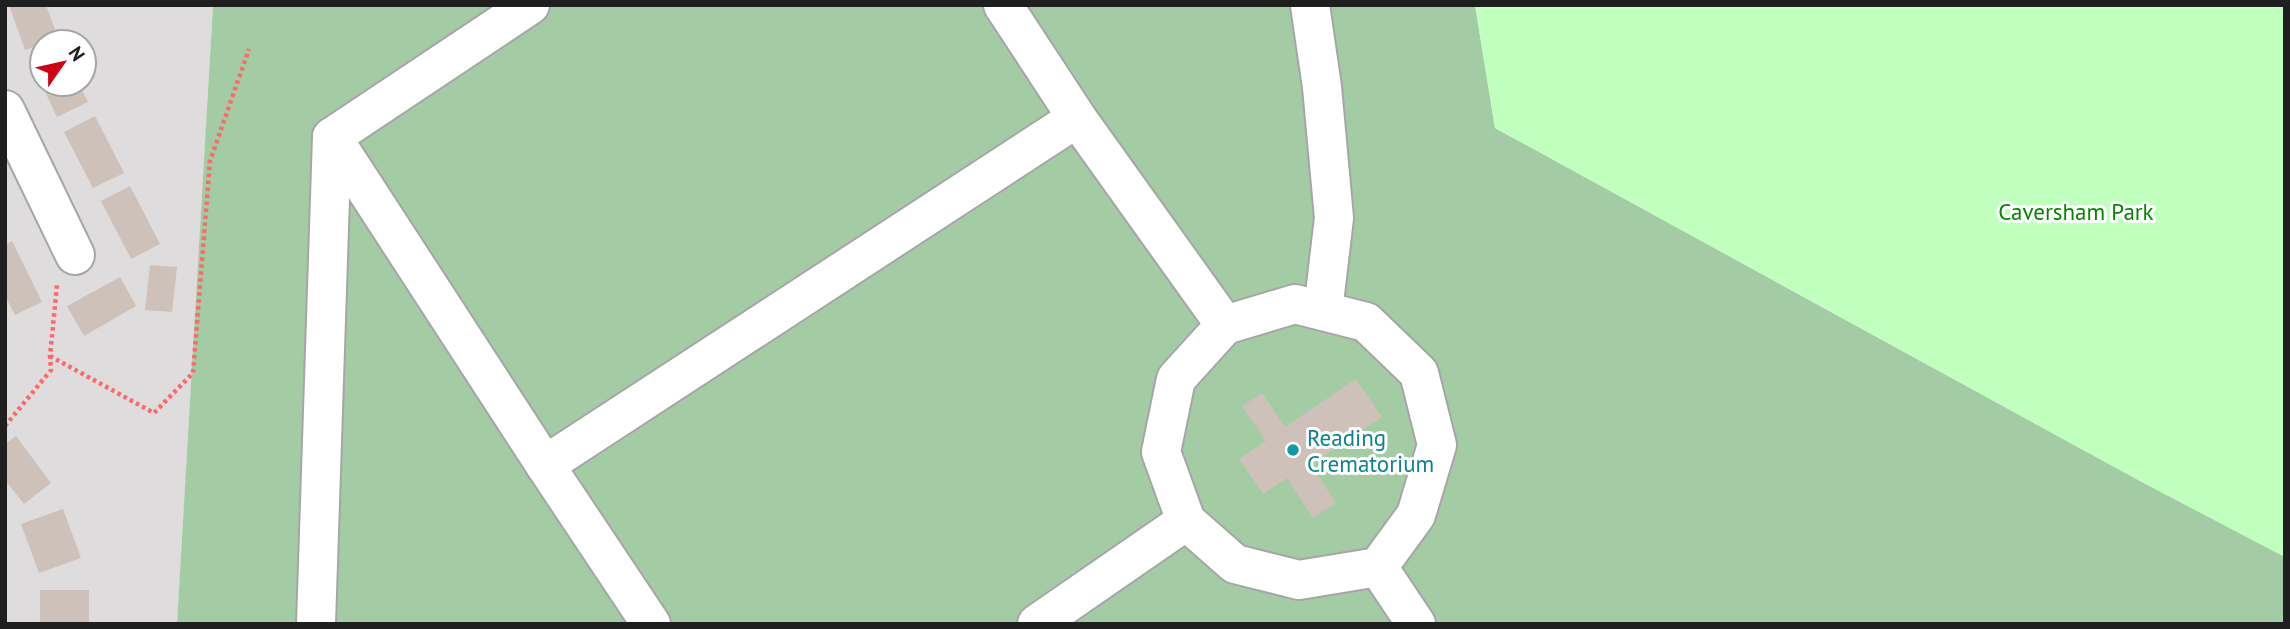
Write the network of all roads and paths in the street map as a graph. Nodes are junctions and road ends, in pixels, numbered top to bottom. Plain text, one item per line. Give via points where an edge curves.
1 (530, 5) edge
2 (1003, 5) edge
3 (1310, 5) edge
4 (249, 49) dead end
5 (5, 110) edge
6 (1077, 118) junction
7 (332, 137) junction
8 (75, 255) joint
9 (1323, 311) junction
10 (1225, 325) junction
11 (50, 356) junction
12 (5, 426) edge
13 (545, 465) junction
14 (1186, 521) junction
15 (1378, 567) junction
16 (316, 624) edge
17 (651, 624) edge
18 (1037, 624) edge
19 (1416, 624) edge

1 - 7 street
2 - 6 street
3 - 9 street via 1334,218
4 - 11 path via 210,161 193,373 153,412
5 - 8 street
6 - 10 street
6 - 13 street
7 - 13 street
7 - 16 street
8 - 11 path via 59,273
9 - 10 street via 1295,304
9 - 15 street via 1366,322 1419,373 1437,445 1416,515
10 - 14 street via 1176,379 1161,452
11 - 12 path via 51,370
13 - 17 street
14 - 15 street via 1235,564 1299,580
14 - 18 street
15 - 19 street

